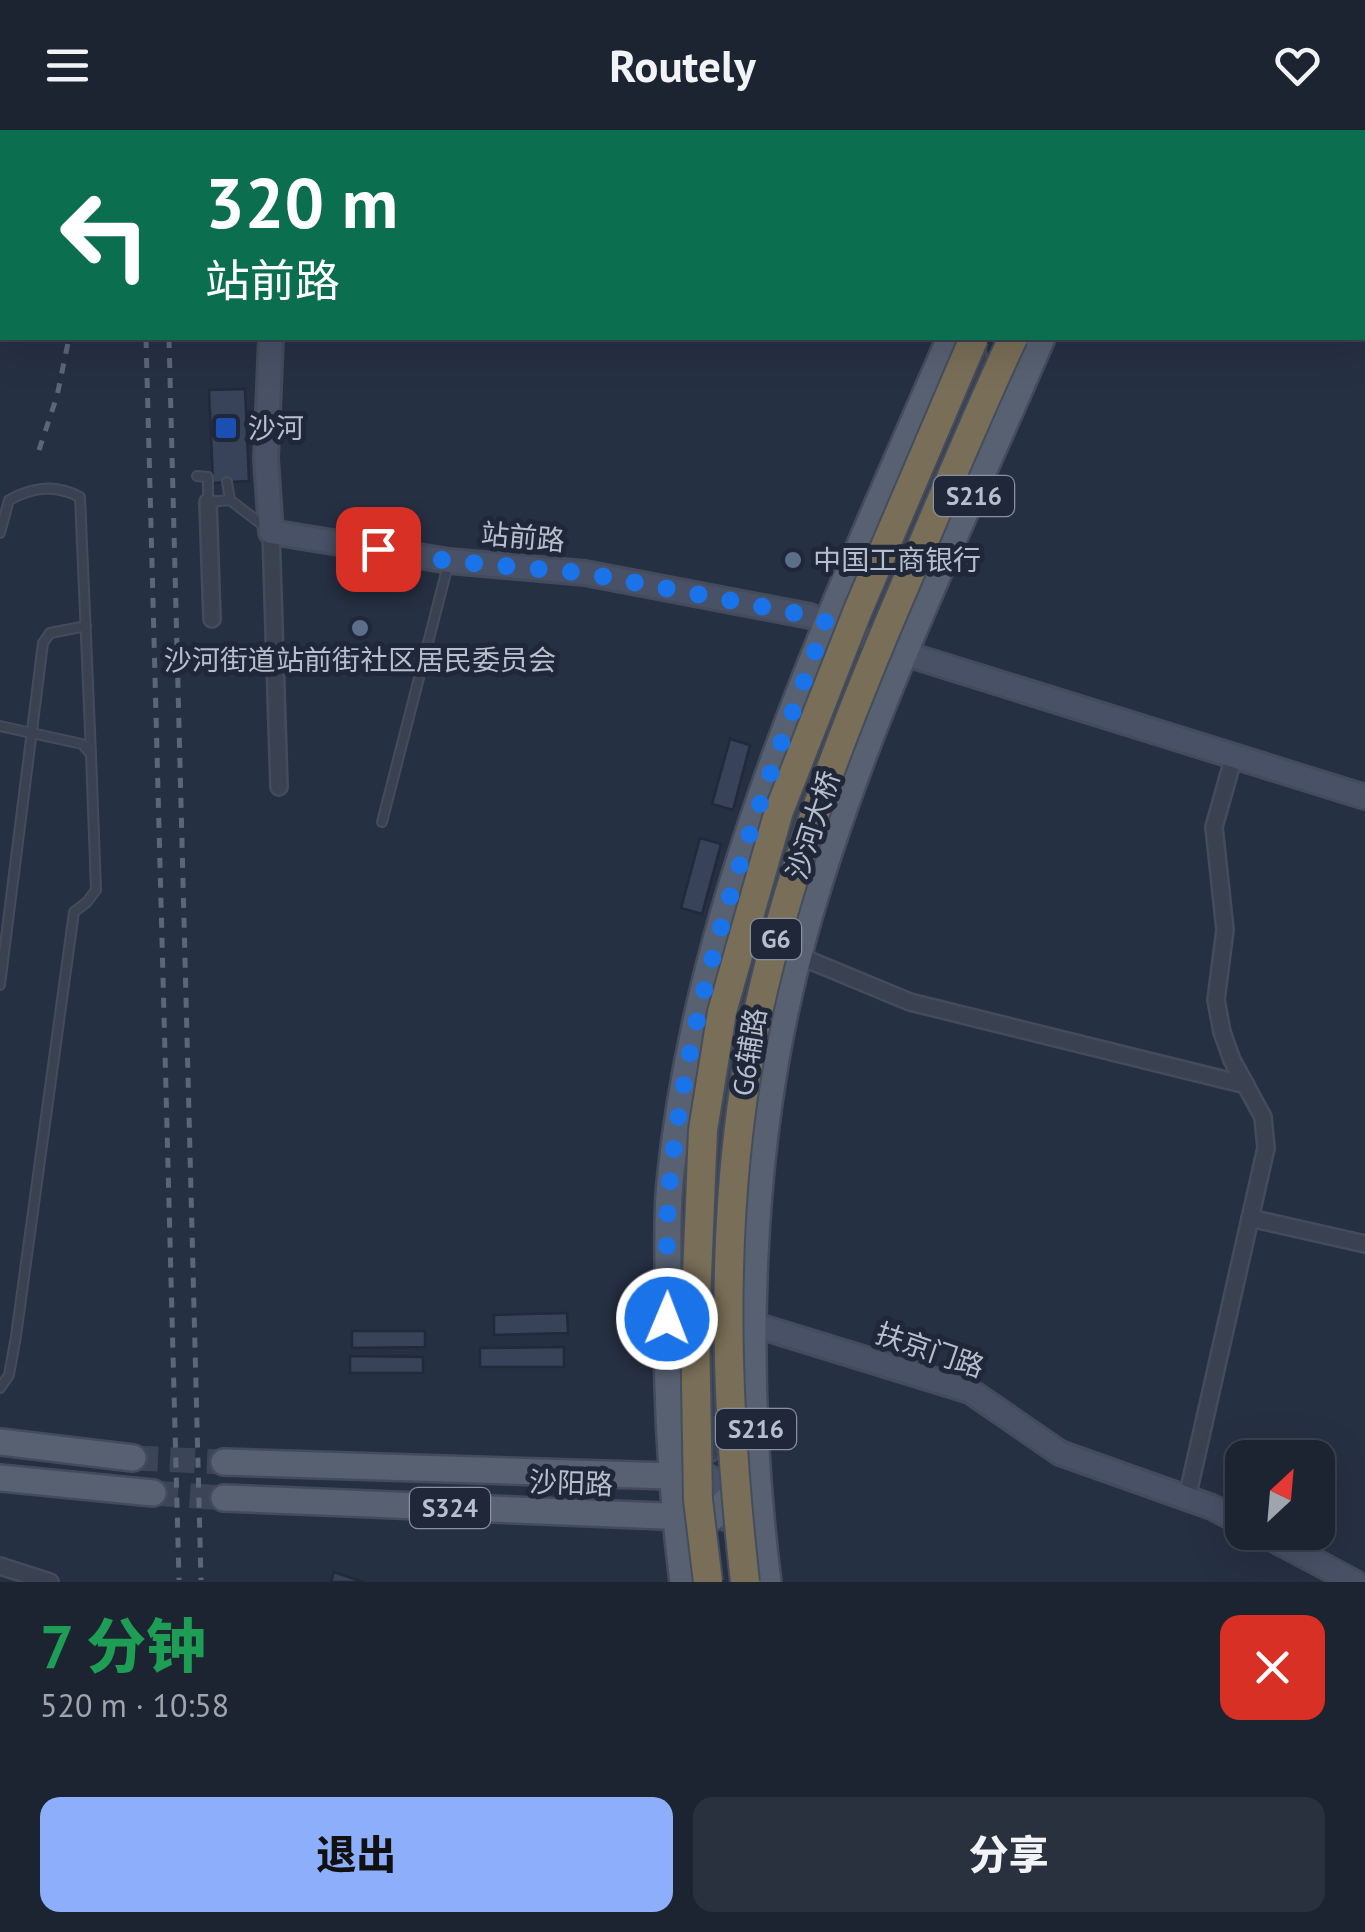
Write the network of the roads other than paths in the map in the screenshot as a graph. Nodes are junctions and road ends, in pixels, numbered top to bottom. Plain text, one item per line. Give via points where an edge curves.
1 (271, 340) edge
2 (949, 340) edge
3 (974, 340) edge
4 (975, 340) edge
5 (1012, 340) edge
6 (1041, 340) edge
7 (197, 476) dead end
8 (228, 482) dead end
9 (230, 500) junction
10 (208, 502) junction
11 (271, 532) junction
12 (0, 533) edge
13 (449, 561) junction
14 (212, 619) dead end
15 (826, 622) junction
16 (86, 626) junction
17 (865, 638) junction
18 (906, 654) junction
19 (0, 727) edge
20 (33, 733) junction
21 (91, 754) junction
22 (1234, 756) junction
23 (279, 788) dead end
24 (1365, 797) edge
25 (382, 822) dead end
26 (799, 956) junction
27 (0, 984) edge
28 (1246, 1085) junction
29 (1250, 1218) junction
30 (1365, 1244) edge
31 (752, 1324) junction
32 (0, 1388) edge
33 (0, 1442) edge
34 (132, 1458) tunnel mouth
35 (224, 1462) tunnel mouth
36 (670, 1476) junction
37 (0, 1478) edge
38 (710, 1478) junction
39 (153, 1493) tunnel mouth
40 (224, 1498) tunnel mouth
41 (1187, 1498) junction
42 (719, 1510) junction
43 (1225, 1515) edge
44 (675, 1518) junction
45 (1294, 1550) edge
46 (0, 1566) edge
47 (50, 1582) edge
48 (683, 1582) edge
49 (708, 1582) edge
50 (719, 1582) edge
51 (735, 1582) edge
52 (744, 1582) edge
53 (768, 1582) edge
54 (1354, 1582) edge

1 - 11 street
2 - 15 main road, G6辅路 / S216
3 - 49 highway, 沙河大桥 / G6, bridge via 786,795 722,1012 703,1130 694,1325 698,1500
4 - 17 street via 980,362
5 - 52 highway, 沙河大桥 / G6, bridge via 846,729 756,1018 730,1228 728,1326
6 - 18 main road, G6辅路 / S216
7 - 10 lane via 208,477
8 - 9 lane
9 - 10 lane
9 - 11 lane
10 - 14 street
11 - 13 street, 站前路
11 - 23 street
12 - 16 lane via 9,500 29,489 80,497
13 - 15 street, 站前路 via 585,573
13 - 25 lane
15 - 17 street, 站前路
15 - 36 main road, G6辅路 / S216 via 731,892 680,1110 669,1202
16 - 20 lane via 50,633 42,643
16 - 21 lane
17 - 18 street, 站前路
17 - 38 street via 773,891 730,1071 713,1226
18 - 22 street, 站前路
18 - 26 main road, G6辅路 / S216 via 839,821
19 - 20 lane
20 - 21 lane via 82,744
20 - 27 lane
21 - 32 lane via 96,890 74,912 10,1375
22 - 24 street, 站前路
22 - 28 street via 1214,827 1225,930 1216,1000
26 - 28 street via 910,1002
26 - 31 main road, G6辅路 / S216 via 771,1102
28 - 29 street via 1262,1118 1266,1148
29 - 30 street
29 - 41 street
31 - 41 street, 扶京门路 via 970,1391 1060,1454
31 - 53 main road, G6辅路 / S216
33 - 34 main road
35 - 36 main road, 沙阳路 / S324
36 - 38 street
36 - 44 main road, G6辅路 / S216
37 - 39 main road
38 - 42 street
40 - 44 main road, 沙阳路 / S324
41 - 43 street, 扶京门路
42 - 44 main road, 沙阳路 / S324
42 - 50 street
42 - 51 street
44 - 48 main road, G6辅路 / S216
45 - 54 street
46 - 47 street

